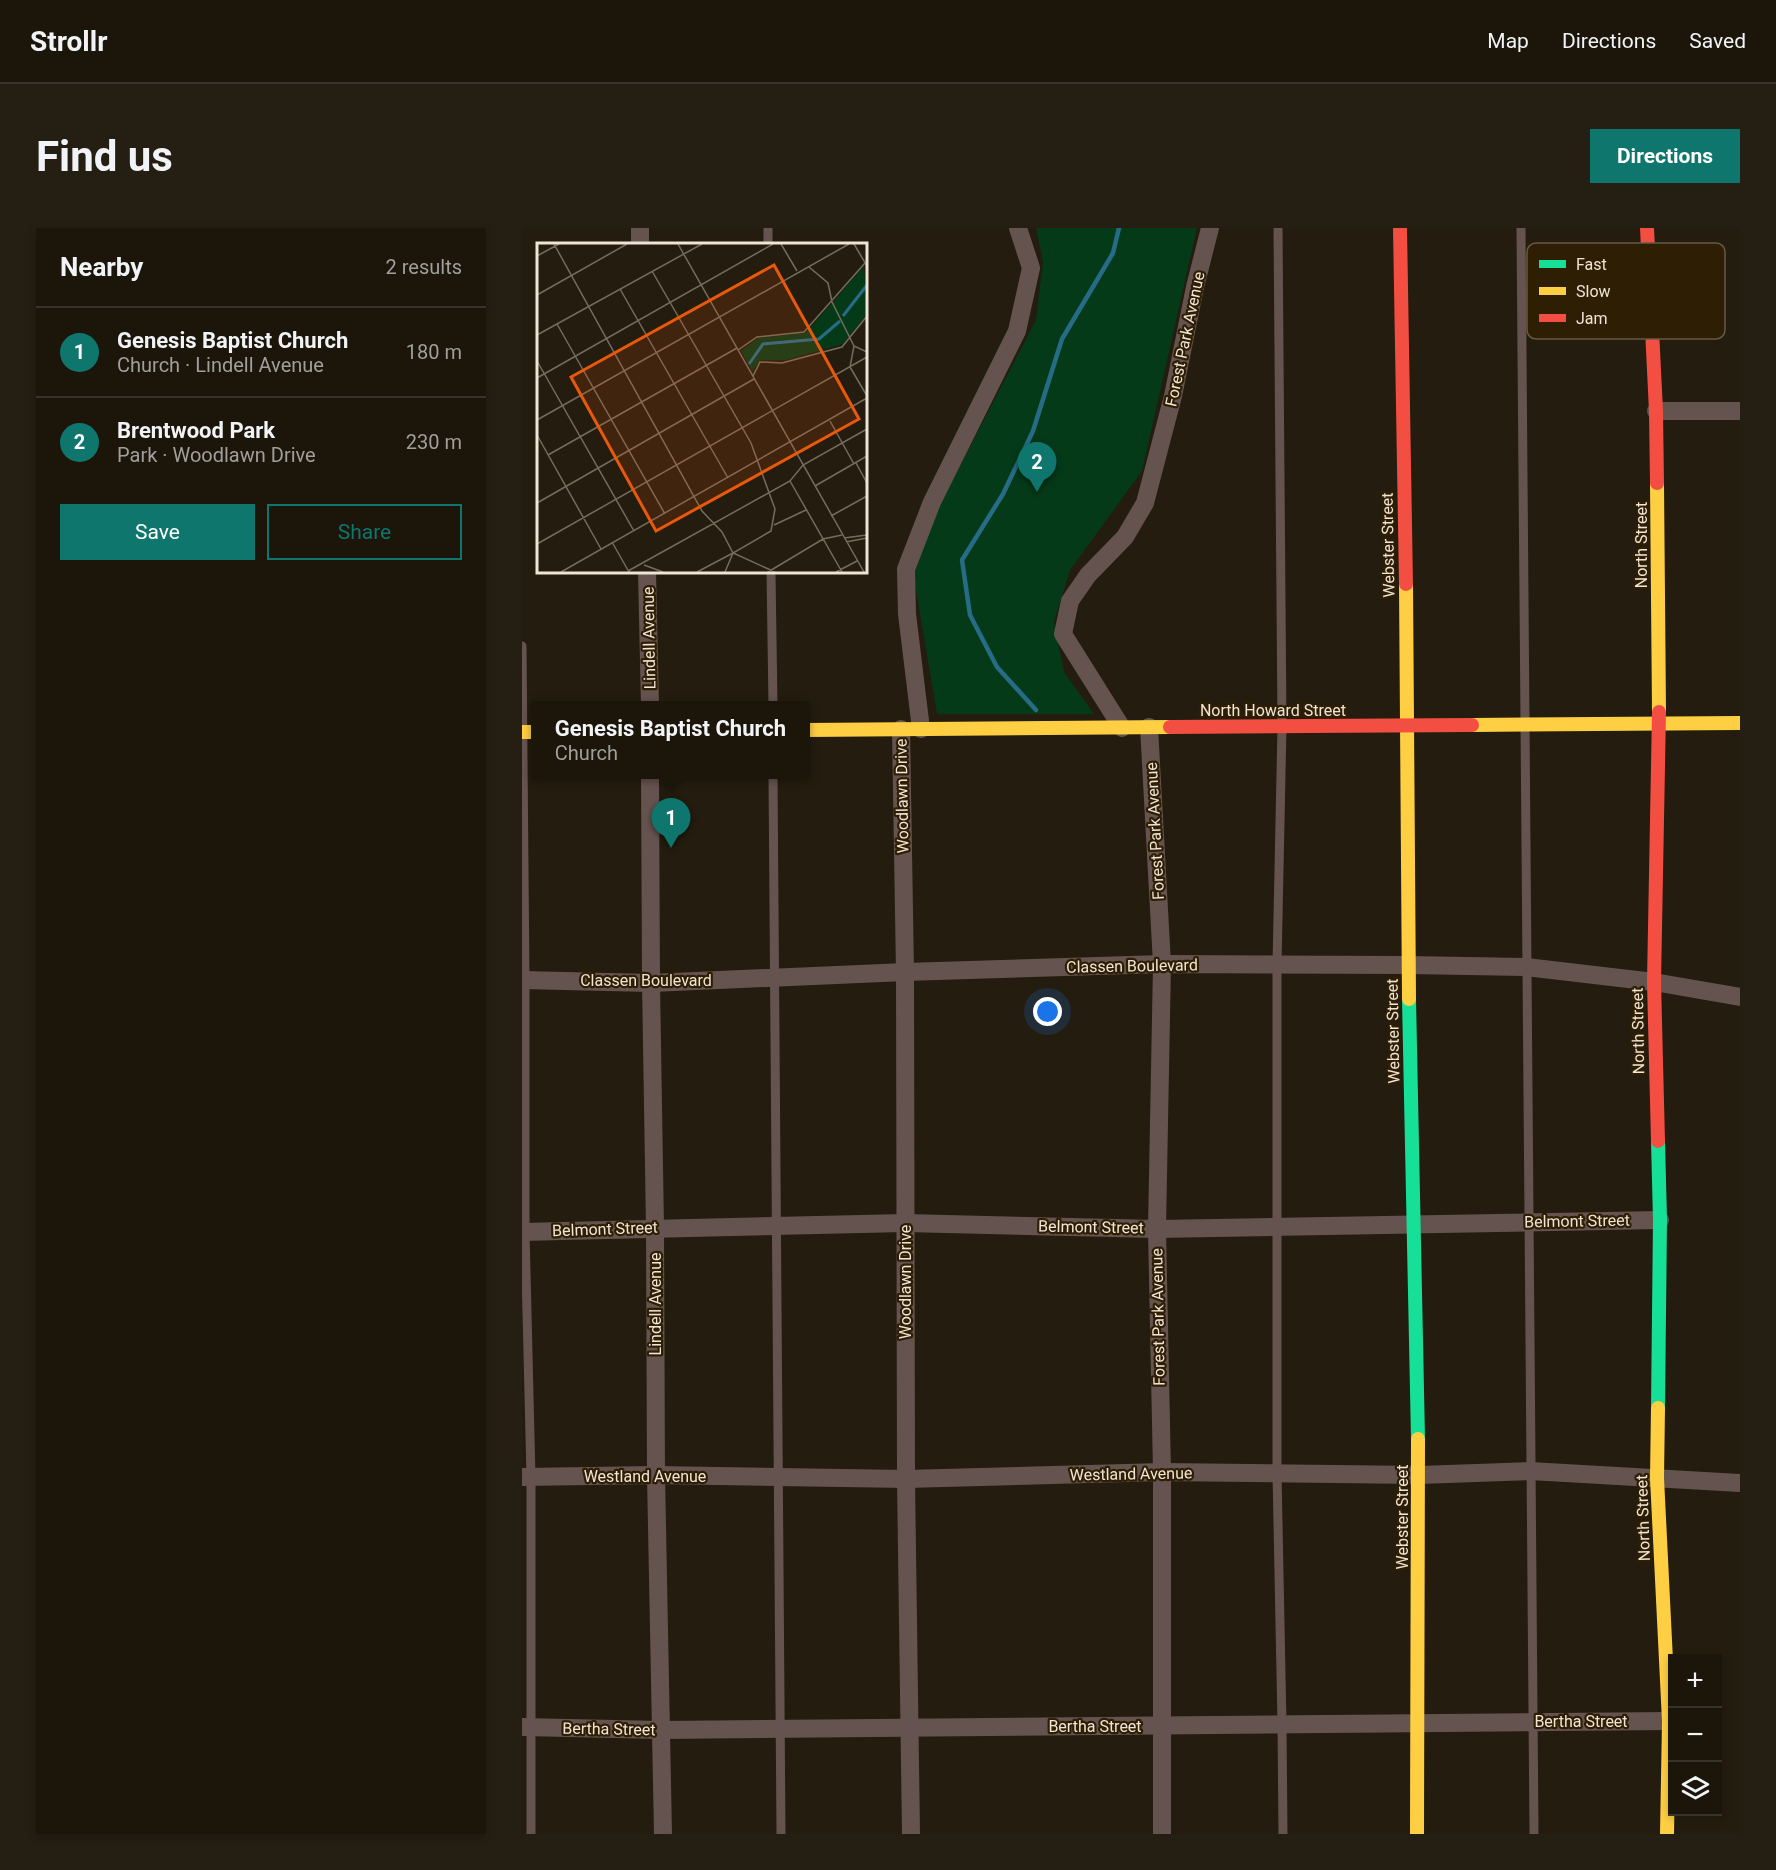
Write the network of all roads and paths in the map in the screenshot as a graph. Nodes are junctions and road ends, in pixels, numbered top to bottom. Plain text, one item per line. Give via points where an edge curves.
1 (1018, 228) edge
2 (1210, 228) edge
3 (1278, 228) edge
4 (1400, 228) edge
5 (1521, 228) edge
6 (1647, 228) edge
7 (1648, 243) edge
8 (1652, 339) edge
9 (1656, 411) junction
10 (1740, 411) edge
11 (647, 573) edge
12 (771, 573) edge
13 (522, 646) edge
14 (650, 701) edge
15 (773, 701) edge
16 (1740, 723) edge
17 (1659, 724) junction
18 (1524, 725) junction
19 (1282, 726) junction
20 (1408, 726) junction
21 (1122, 728) junction
22 (1149, 728) junction
23 (901, 729) junction
24 (921, 729) junction
25 (810, 730) edge
26 (527, 732) edge
27 (650, 779) edge
28 (773, 779) edge
29 (1162, 964) junction
30 (1277, 965) junction
31 (1408, 965) junction
32 (1526, 967) junction
33 (905, 972) junction
34 (774, 978) junction
35 (524, 980) edge
36 (1654, 982) junction
37 (651, 983) junction
38 (1740, 997) edge
39 (1660, 1220) junction
40 (1529, 1221) junction
41 (905, 1223) junction
42 (1413, 1223) junction
43 (777, 1225) junction
44 (1278, 1226) junction
45 (655, 1227) junction
46 (1156, 1229) junction
47 (524, 1231) edge
48 (1530, 1471) junction
49 (1162, 1472) junction
50 (1277, 1473) junction
51 (656, 1475) junction
52 (1419, 1475) junction
53 (526, 1477) edge
54 (778, 1477) junction
55 (1657, 1478) junction
56 (906, 1479) junction
57 (1740, 1483) edge
58 (1668, 1708) edge
59 (1668, 1720) edge
60 (1533, 1721) junction
61 (1419, 1722) junction
62 (1282, 1724) junction
63 (911, 1726) junction
64 (1161, 1726) junction
65 (527, 1727) edge
66 (779, 1729) junction
67 (661, 1730) junction
68 (1668, 1762) edge
69 (531, 1834) edge
70 (663, 1834) edge
71 (781, 1834) edge
72 (912, 1834) edge
73 (1162, 1834) edge
74 (1282, 1834) edge
75 (1417, 1834) edge
76 (1534, 1834) edge
77 (1667, 1834) edge

1 - 24 street, Woodlawn Drive via 1031,268 1017,331 932,502 906,569 907,614
2 - 21 street, Forest Park Avenue via 1145,503 1125,537 1070,601 1063,634
3 - 19 lane
4 - 20 street, Webster Street
5 - 18 lane
6 - 7 street, North Street
8 - 9 street, North Street
9 - 10 street
9 - 17 street, North Street
11 - 14 street, Lindell Avenue
12 - 15 lane
13 - 26 lane
16 - 17 street, North Howard Street
17 - 18 street, North Howard Street
17 - 36 street, North Street
18 - 20 street, North Howard Street
18 - 32 lane
19 - 20 street, North Howard Street
19 - 22 street, North Howard Street
19 - 30 lane
20 - 31 street, Webster Street
21 - 22 street, North Howard Street
21 - 24 street, North Howard Street
22 - 29 street, Forest Park Avenue
23 - 24 street, North Howard Street
23 - 25 street, North Howard Street
23 - 33 street, Woodlawn Drive
26 - 35 lane
27 - 37 street, Lindell Avenue
28 - 34 lane
29 - 30 street, Classen Boulevard
29 - 33 street, Classen Boulevard
29 - 46 street, Forest Park Avenue
30 - 31 street, Classen Boulevard
30 - 44 lane
31 - 32 street, Classen Boulevard
31 - 42 street, Webster Street
32 - 36 street, Classen Boulevard
32 - 40 lane
33 - 34 street, Classen Boulevard
33 - 41 street, Woodlawn Drive
34 - 37 street, Classen Boulevard
34 - 43 lane
35 - 37 street, Classen Boulevard
35 - 47 lane
36 - 38 street, Classen Boulevard
36 - 39 street, North Street
37 - 45 street, Lindell Avenue
39 - 40 street, Belmont Street
39 - 55 street, North Street
40 - 42 street, Belmont Street
40 - 48 lane
41 - 43 street, Belmont Street
41 - 46 street, Belmont Street
41 - 56 street, Woodlawn Drive
42 - 44 street, Belmont Street
42 - 52 street, Webster Street
43 - 45 street, Belmont Street
43 - 54 lane
44 - 46 street, Belmont Street
44 - 50 lane
45 - 47 street, Belmont Street
45 - 51 street, Lindell Avenue
46 - 49 street, Forest Park Avenue
47 - 53 lane
48 - 52 street, Westland Avenue
48 - 55 street, Westland Avenue
48 - 60 lane
49 - 50 street, Westland Avenue
49 - 56 street, Westland Avenue
49 - 64 street, Forest Park Avenue
50 - 52 street, Westland Avenue
50 - 62 lane
51 - 53 street, Westland Avenue
51 - 54 street, Westland Avenue
51 - 67 street, Lindell Avenue
52 - 61 street, Webster Street
53 - 65 lane
54 - 56 street, Westland Avenue
54 - 66 lane
55 - 57 street, Westland Avenue
55 - 58 street, North Street
56 - 63 street, Woodlawn Drive
59 - 60 street, Bertha Street
60 - 61 street, Bertha Street
60 - 76 lane
61 - 62 street, Bertha Street
61 - 75 street, Webster Street
62 - 64 street, Bertha Street
62 - 74 lane
63 - 64 street, Bertha Street
63 - 66 street, Bertha Street
63 - 72 street, Woodlawn Drive
64 - 73 street, Forest Park Avenue
65 - 67 street, Bertha Street
65 - 69 lane
66 - 67 street, Bertha Street
66 - 71 lane
67 - 70 street, Lindell Avenue
68 - 77 street, North Street

